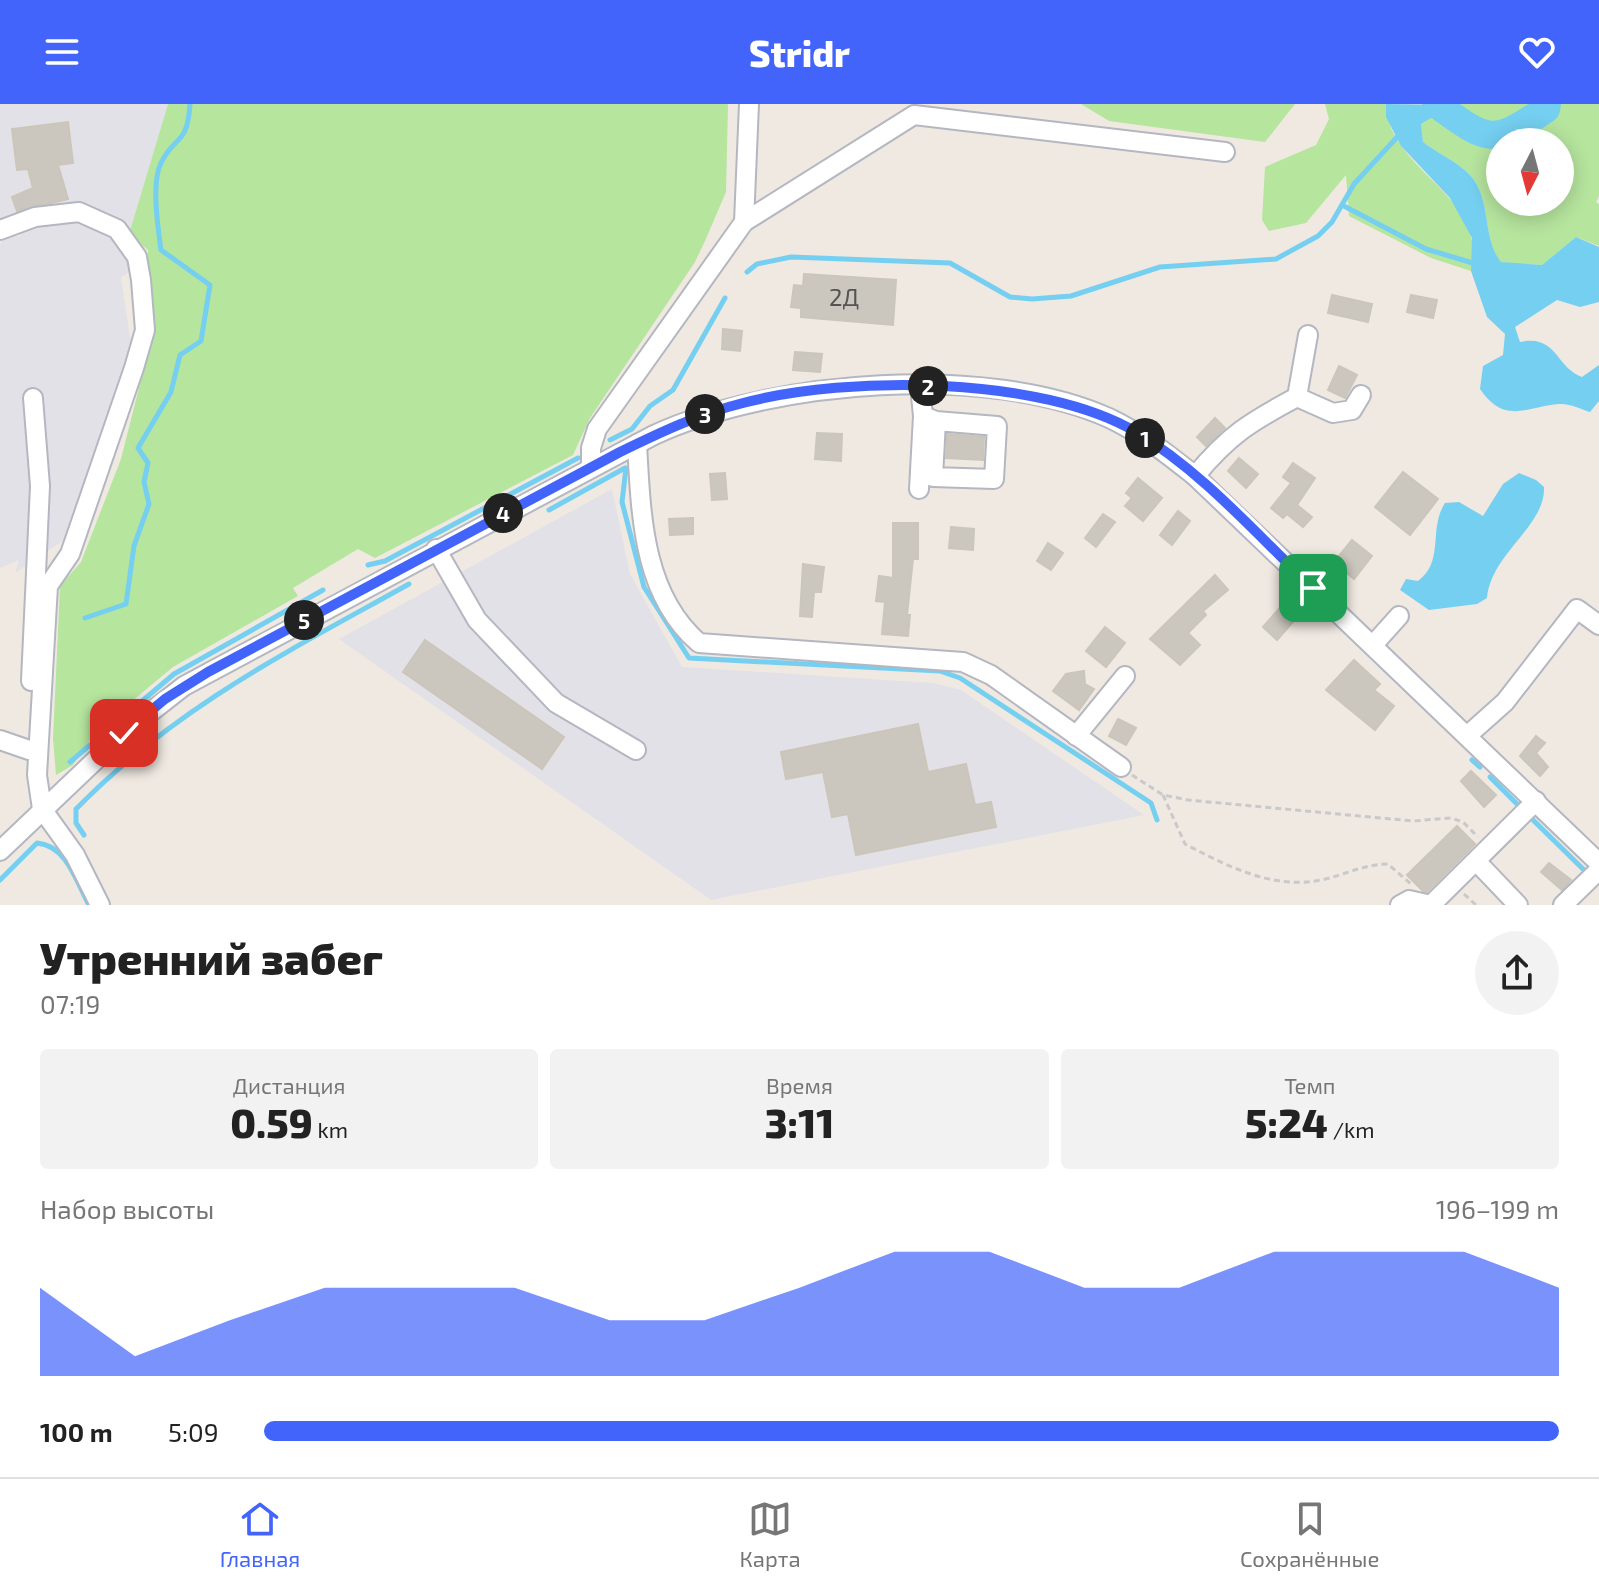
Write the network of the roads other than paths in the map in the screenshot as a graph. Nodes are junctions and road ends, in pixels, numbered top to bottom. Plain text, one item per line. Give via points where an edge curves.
1 (749, 104) edge
2 (1225, 152) dead end
3 (744, 222) junction
4 (0, 230) edge
5 (1308, 335) dead end
6 (920, 386) junction
7 (1361, 395) dead end
8 (1297, 397) junction
9 (33, 398) dead end
10 (929, 418) junction
11 (637, 444) junction
12 (591, 467) junction
13 (1195, 476) junction
14 (919, 489) dead end
15 (436, 549) junction
16 (1399, 616) dead end
17 (1599, 625) edge
18 (1373, 645) junction
19 (1125, 676) dead end
20 (1468, 735) junction
21 (1076, 736) junction
22 (0, 740) edge
23 (29, 750) junction
24 (636, 750) dead end
25 (1121, 767) road end
26 (37, 775) junction
27 (1536, 801) junction
28 (42, 809) junction
29 (0, 851) edge
30 (1476, 861) junction
31 (1599, 863) edge
32 (1599, 870) edge
33 (100, 905) edge
34 (1400, 905) edge
35 (1431, 905) edge
36 (1518, 905) edge
37 (1564, 905) edge

1 - 3 street
2 - 3 street via 914,115
3 - 12 street via 597,429
4 - 26 street via 35,217 79,212 117,229 137,257 145,330 70,554 48,586
5 - 8 street
6 - 10 street
6 - 11 street via 819,391 747,402 684,421
6 - 13 street via 1013,392 1076,406 1135,432
7 - 8 street via 1352,410 1333,413
8 - 13 street via 1249,422
9 - 23 street via 40,486
10 - 10 street via 997,426 994,479 933,477
10 - 14 street
11 - 12 street
11 - 21 street via 651,570 685,631 699,643 963,662 991,675
12 - 15 street
13 - 18 street
15 - 24 street via 477,620 556,703
15 - 28 street via 184,686
16 - 18 street
17 - 20 street via 1577,609 1505,702
18 - 20 street
19 - 21 street
20 - 27 street
21 - 25 street
22 - 23 street
23 - 26 street
26 - 28 street
27 - 30 street
27 - 31 street
28 - 29 street
28 - 33 street via 75,855
30 - 35 street
30 - 36 street
32 - 37 street
34 - 35 street via 1409,900

